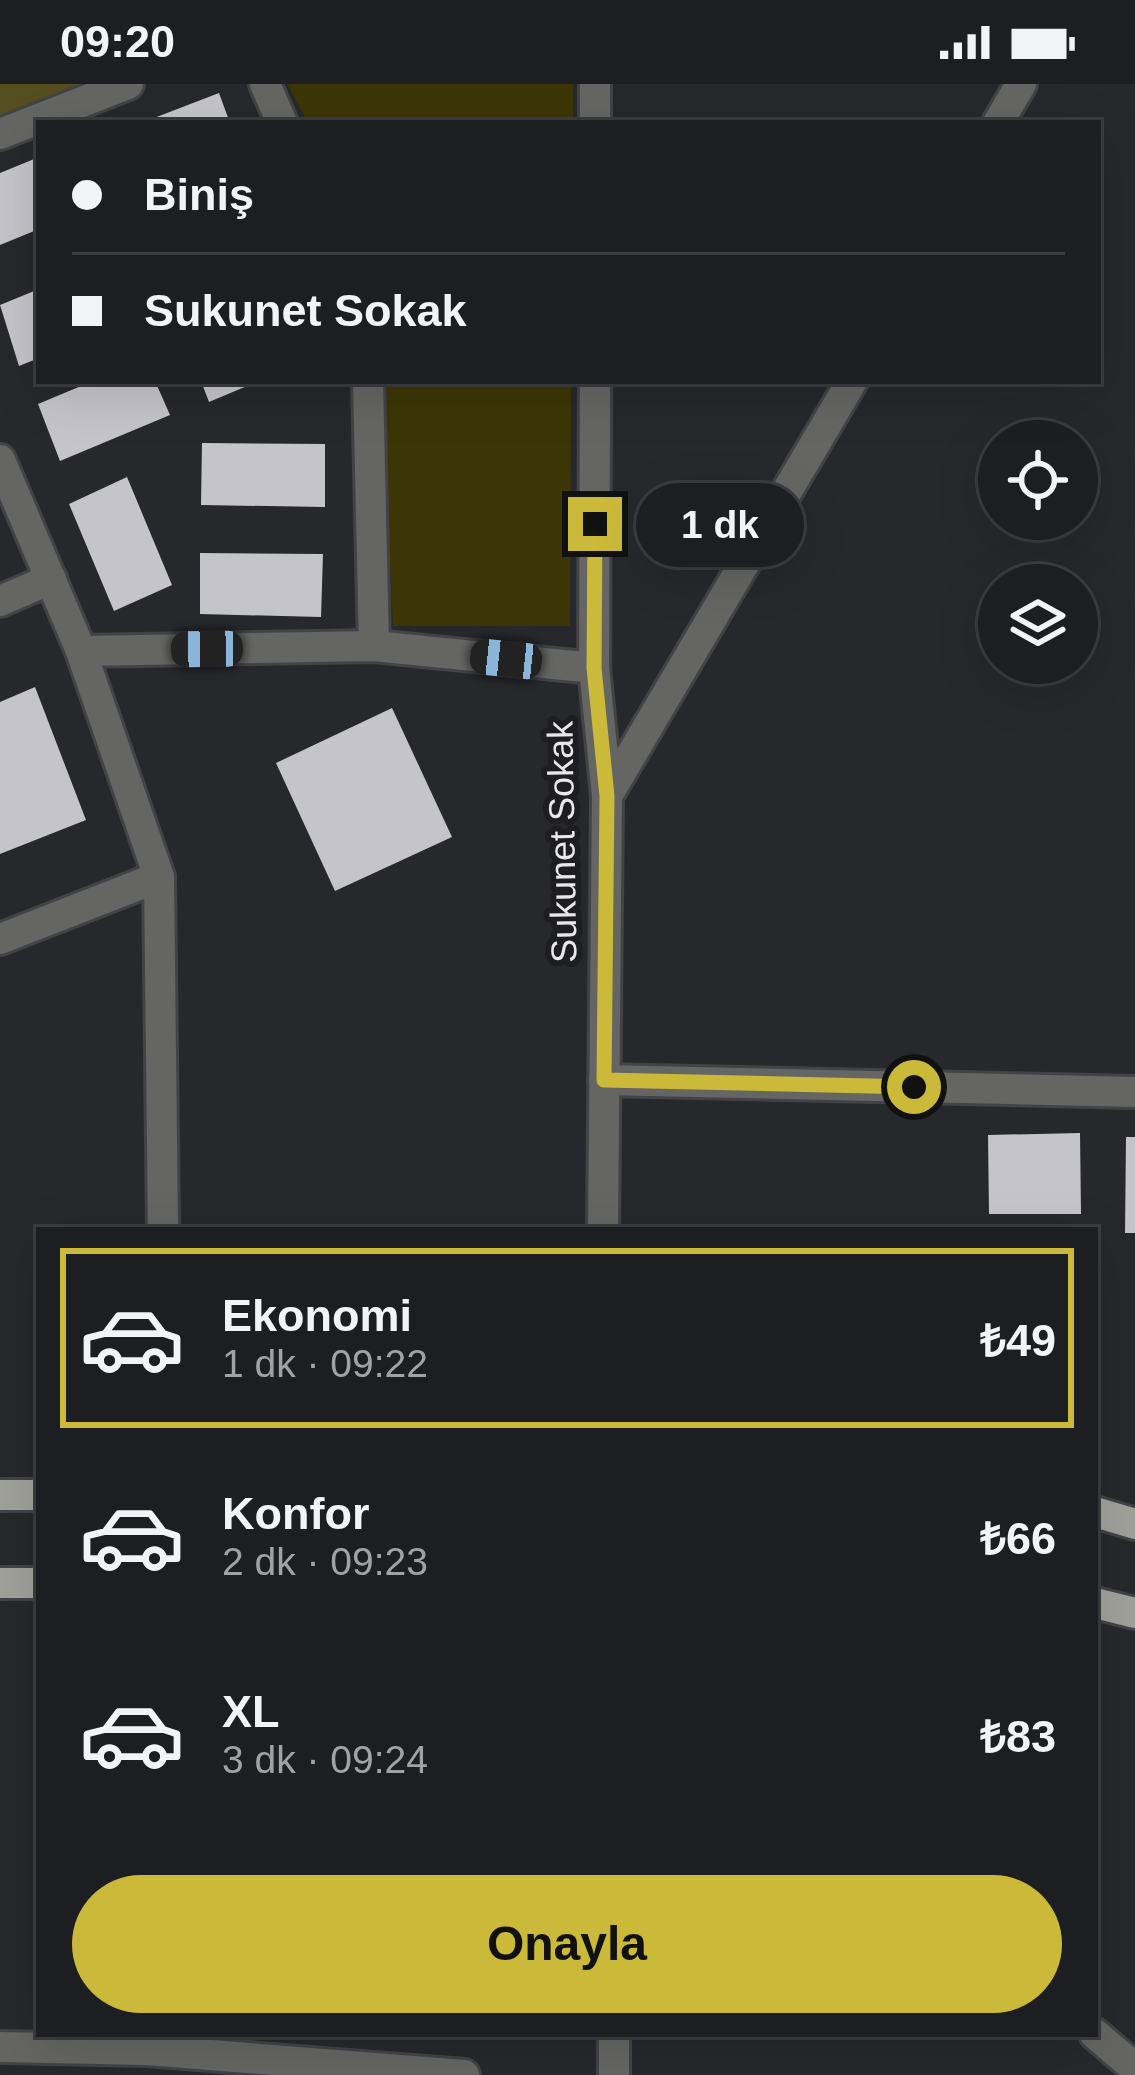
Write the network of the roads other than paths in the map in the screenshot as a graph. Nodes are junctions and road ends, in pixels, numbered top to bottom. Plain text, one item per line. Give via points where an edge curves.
1 (128, 84) edge
2 (265, 84) edge
3 (595, 84) edge
4 (1021, 84) edge
5 (281, 120) edge
6 (595, 120) edge
7 (1000, 120) edge
8 (0, 134) edge
9 (368, 384) edge
10 (595, 384) edge
11 (850, 384) edge
12 (0, 460) edge
13 (51, 579) junction
14 (0, 601) edge
15 (374, 646) junction
16 (81, 651) junction
17 (594, 668) junction
18 (607, 796) junction
19 (159, 877) junction
20 (0, 939) edge
21 (604, 1080) junction
22 (1135, 1092) edge
23 (163, 1227) edge
24 (603, 1227) edge
25 (0, 1495) edge
26 (36, 1495) edge
27 (1098, 1514) edge
28 (1135, 1524) edge
29 (0, 1583) edge
30 (36, 1583) edge
31 (1098, 1605) edge
32 (1135, 1613) edge
33 (614, 2037) edge
34 (1098, 2037) edge
35 (0, 2047) edge
36 (147, 2053) edge
37 (1135, 2068) edge
38 (464, 2075) edge
39 (614, 2075) edge

1 - 8 street
2 - 5 street
3 - 6 street
4 - 7 street
9 - 15 street
10 - 17 street, Sukunet Sokak
11 - 18 street
12 - 13 street
13 - 14 street
13 - 16 street
15 - 16 street
15 - 17 street
16 - 19 street
17 - 18 street, Sukunet Sokak
18 - 21 street, Sukunet Sokak
19 - 20 street
19 - 23 street
21 - 22 street
21 - 24 street, Sukunet Sokak
25 - 26 main road
27 - 28 main road
29 - 30 main road
31 - 32 main road
33 - 39 street
34 - 37 street
35 - 36 street
36 - 38 street

